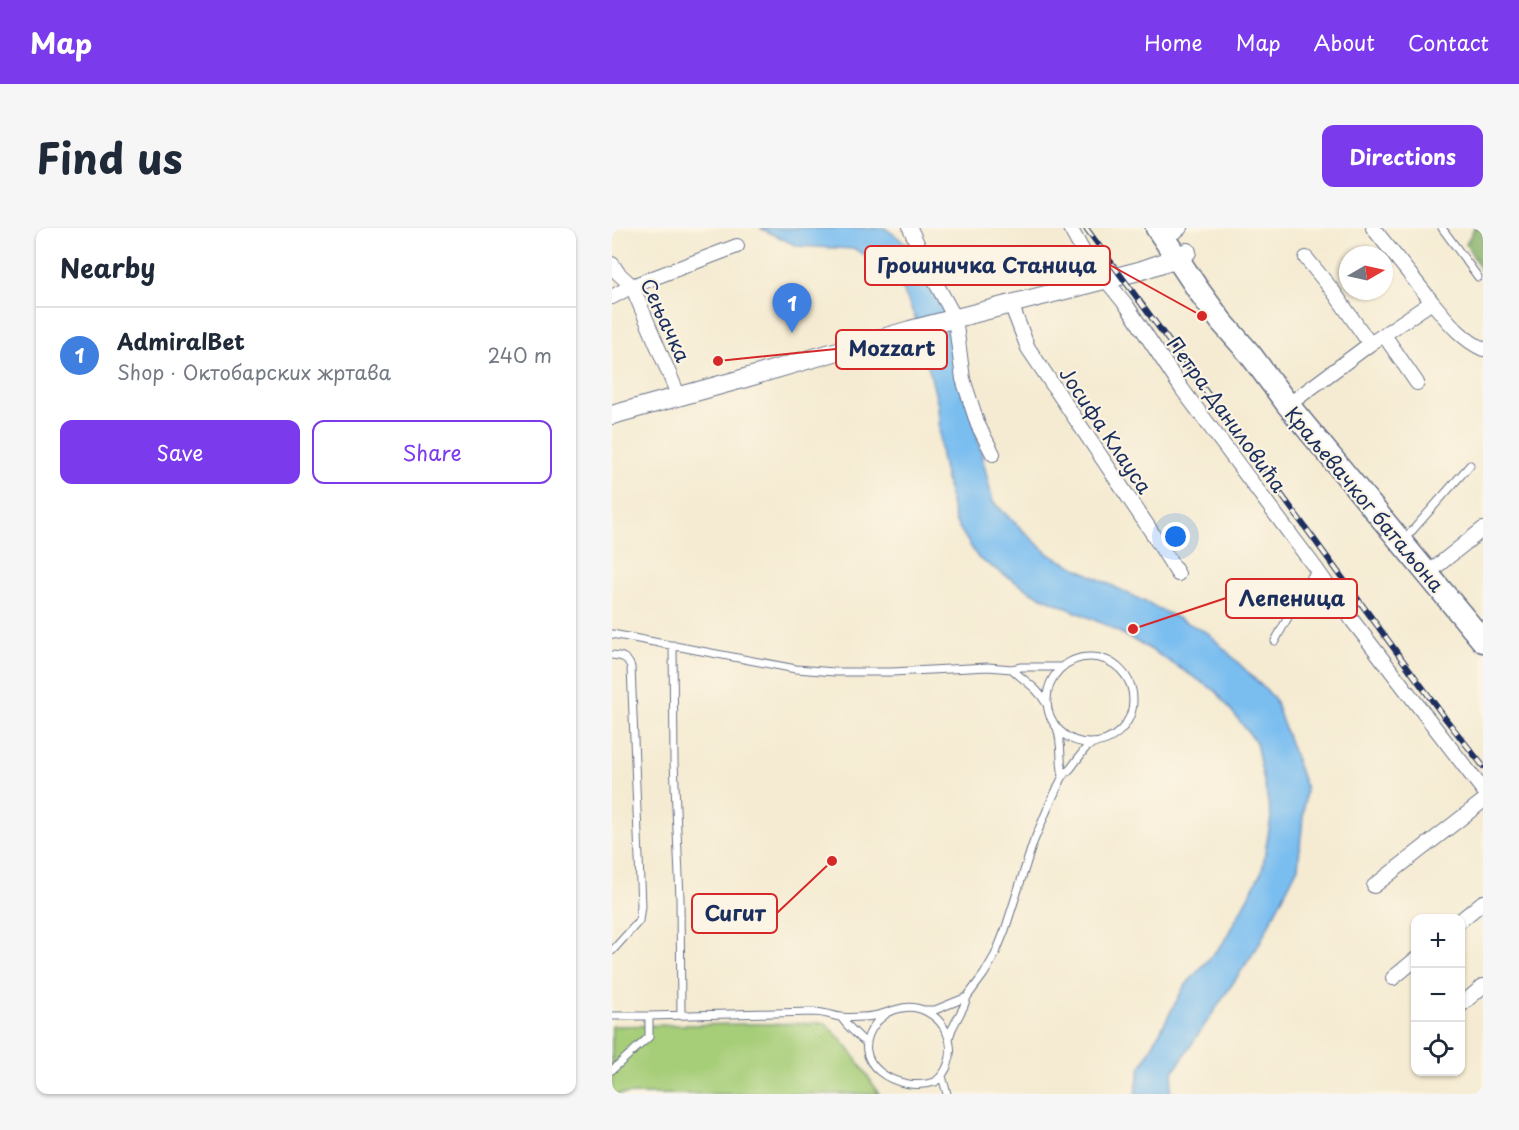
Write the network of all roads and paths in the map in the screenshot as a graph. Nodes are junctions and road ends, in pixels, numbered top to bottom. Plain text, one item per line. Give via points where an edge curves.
1 (910, 228) edge
2 (1070, 228) edge
3 (1373, 228) edge
4 (1442, 228) edge
5 (1171, 229) edge
6 (737, 246) dead end
7 (1182, 255) junction
8 (1306, 258) dead end
9 (612, 264) edge
10 (1478, 277) dead end
11 (1101, 281) junction
12 (632, 286) junction
13 (612, 297) edge
14 (1432, 302) junction
15 (1011, 304) junction
16 (950, 319) junction
17 (1384, 335) junction
18 (1370, 344) junction
19 (1483, 349) edge
20 (1417, 383) dead end
21 (679, 397) junction
22 (1288, 405) junction
23 (612, 415) edge
24 (993, 454) dead end
25 (1470, 465) dead end
26 (1483, 529) edge
27 (1402, 542) junction
28 (1317, 570) junction
29 (1178, 574) dead end
30 (1427, 574) junction
31 (1479, 629) edge
32 (612, 634) edge
33 (1275, 641) dead end
34 (674, 645) junction
35 (612, 655) edge
36 (1062, 667) junction
37 (1012, 669) junction
38 (1047, 703) junction
39 (1057, 728) junction
40 (1093, 743) junction
41 (1063, 776) junction
42 (1483, 790) edge
43 (1483, 801) edge
44 (1374, 886) dead end
45 (1483, 902) edge
46 (1465, 918) edge
47 (612, 951) edge
48 (1411, 963) edge
49 (1393, 978) dead end
50 (1483, 986) edge
51 (967, 997) junction
52 (1465, 1002) edge
53 (924, 1010) junction
54 (886, 1014) junction
55 (681, 1015) junction
56 (612, 1016) edge
57 (649, 1017) junction
58 (841, 1017) junction
59 (949, 1038) junction
60 (867, 1044) junction
61 (612, 1070) edge
62 (942, 1076) junction
63 (882, 1083) dead end
64 (912, 1092) dead end
65 (947, 1094) edge

1 - 16 street
2 - 11 street, Петра Даниловића
3 - 14 street
4 - 10 lane
5 - 7 main road, Краљевачког батаљона
6 - 12 street
7 - 11 street via 1139,272
7 - 22 main road, Краљевачког батаљона via 1221,321
8 - 18 street
9 - 12 street, Сењачка
11 - 15 street
11 - 28 street, Петра Даниловића via 1127,306 1182,389
12 - 13 street
12 - 21 street, Сењачка
14 - 17 street
14 - 19 street via 1472,344
15 - 16 street
15 - 29 street, Јосифа Клауса via 1028,348
16 - 21 street
16 - 24 street via 963,379 978,425
17 - 18 street
17 - 20 street
18 - 22 street
21 - 23 street
22 - 27 main road, Краљевачког батаљона
25 - 27 lane
26 - 30 street
27 - 30 main road, Краљевачког батаљона
28 - 33 lane
28 - 42 street, Петра Даниловића
30 - 31 main road, Краљевачког батаљона
32 - 34 lane
34 - 37 lane via 796,669 835,672
34 - 55 lane
35 - 47 lane via 627,659 631,667 641,906 639,921
36 - 37 lane
36 - 38 lane via 1053,677
36 - 40 lane via 1080,658 1100,658 1123,672 1130,684 1132,710 1126,723 1112,737
37 - 38 lane via 1039,691
38 - 39 lane
39 - 40 lane via 1067,737
39 - 41 lane
40 - 41 lane
41 - 51 lane via 1033,843 995,955
43 - 44 street
45 - 46 street
48 - 49 street
50 - 52 street
51 - 53 lane via 935,1010
51 - 59 lane
53 - 54 lane via 911,1007
53 - 59 lane via 944,1026
54 - 58 lane
54 - 60 lane via 876,1022
55 - 57 lane
55 - 58 lane via 813,1012
56 - 57 lane
57 - 61 lane via 649,1037
58 - 60 lane
59 - 62 lane via 951,1051
60 - 63 lane via 869,1065
62 - 64 lane
62 - 65 lane

